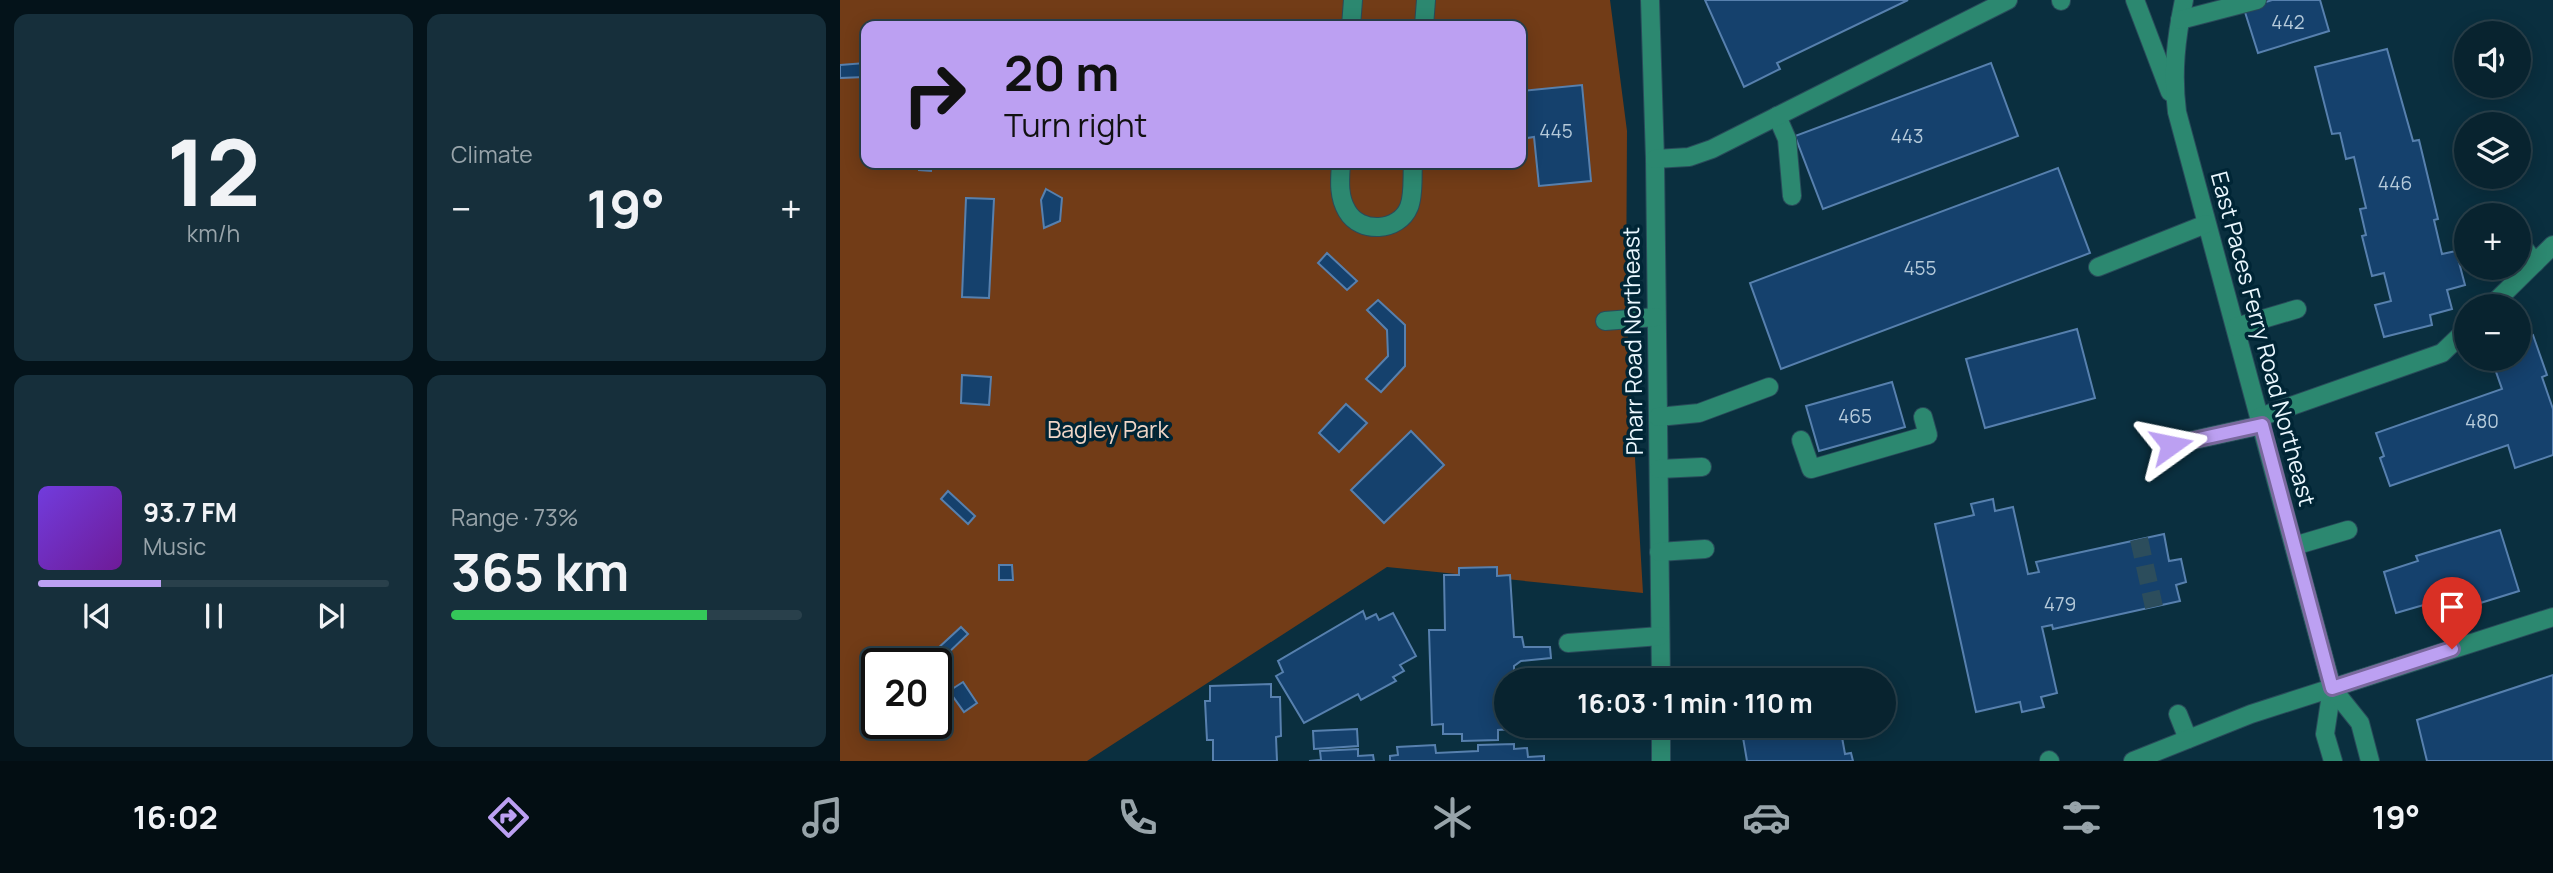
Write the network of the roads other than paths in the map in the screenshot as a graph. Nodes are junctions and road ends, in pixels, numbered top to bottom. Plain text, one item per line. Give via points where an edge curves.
1 (1353, 0) edge
2 (1426, 0) edge
3 (1650, 0) edge
4 (2008, 0) edge
5 (2135, 0) edge
6 (2184, 0) edge
7 (2257, 0) edge
8 (2180, 20) junction
9 (1351, 21) edge
10 (1424, 21) edge
11 (2177, 112) junction
12 (1777, 116) junction
13 (1656, 159) junction
14 (1341, 168) edge
15 (1413, 168) edge
16 (1792, 196) dead end
17 (2206, 224) junction
18 (2553, 245) edge
19 (2531, 258) edge
20 (2535, 263) junction
21 (2098, 267) dead end
22 (2503, 294) edge
23 (2297, 309) dead end
24 (1656, 317) junction
25 (1605, 321) dead end
26 (2236, 327) junction
27 (2454, 342) edge
28 (1769, 387) dead end
29 (1658, 417) junction
30 (1923, 417) dead end
31 (2261, 421) junction
32 (1801, 440) dead end
33 (2171, 445) dead end
34 (1702, 467) dead end
35 (1659, 469) junction
36 (2348, 530) dead end
37 (2294, 546) junction
38 (1705, 549) dead end
39 (1659, 551) junction
40 (2553, 617) edge
41 (1660, 636) junction
42 (1568, 643) dead end
43 (1661, 668) edge
44 (2332, 688) junction
45 (2178, 714) dead end
46 (1661, 738) edge
47 (2189, 739) junction
48 (1661, 761) edge
49 (2133, 761) edge
50 (2333, 761) edge
51 (2370, 761) edge

1 - 9 street
2 - 10 street
3 - 13 street, Pharr Road Northeast
4 - 12 street
5 - 11 street
6 - 8 street, East Paces Ferry Road Northeast
7 - 8 street
8 - 11 street, East Paces Ferry Road Northeast via 2173,83
11 - 17 street, East Paces Ferry Road Northeast
12 - 13 street via 1712,149 1689,157
12 - 16 street via 1787,139
13 - 24 street, Pharr Road Northeast
14 - 15 street via 1341,197 1348,214 1360,224 1381,228 1396,222 1409,207
17 - 21 street
17 - 26 street, East Paces Ferry Road Northeast
18 - 20 street
19 - 20 street
20 - 22 street
23 - 26 street
24 - 25 street
24 - 29 street, Pharr Road Northeast
26 - 31 street, East Paces Ferry Road Northeast
27 - 31 street via 2442,353
28 - 29 street via 1699,413
29 - 35 street, Pharr Road Northeast
30 - 32 street via 1928,435 1811,469
31 - 33 street
31 - 37 street, East Paces Ferry Road Northeast
34 - 35 street
35 - 39 street, Pharr Road Northeast
36 - 37 street
37 - 44 street, East Paces Ferry Road Northeast
38 - 39 street
39 - 41 street, Pharr Road Northeast
40 - 44 street
41 - 42 street
41 - 43 street, Pharr Road Northeast
44 - 47 street
44 - 50 street, East Paces Ferry Road Northeast via 2325,734
44 - 51 street, East Paces Ferry Road Northeast via 2360,723
45 - 47 street
46 - 48 street
47 - 49 street

